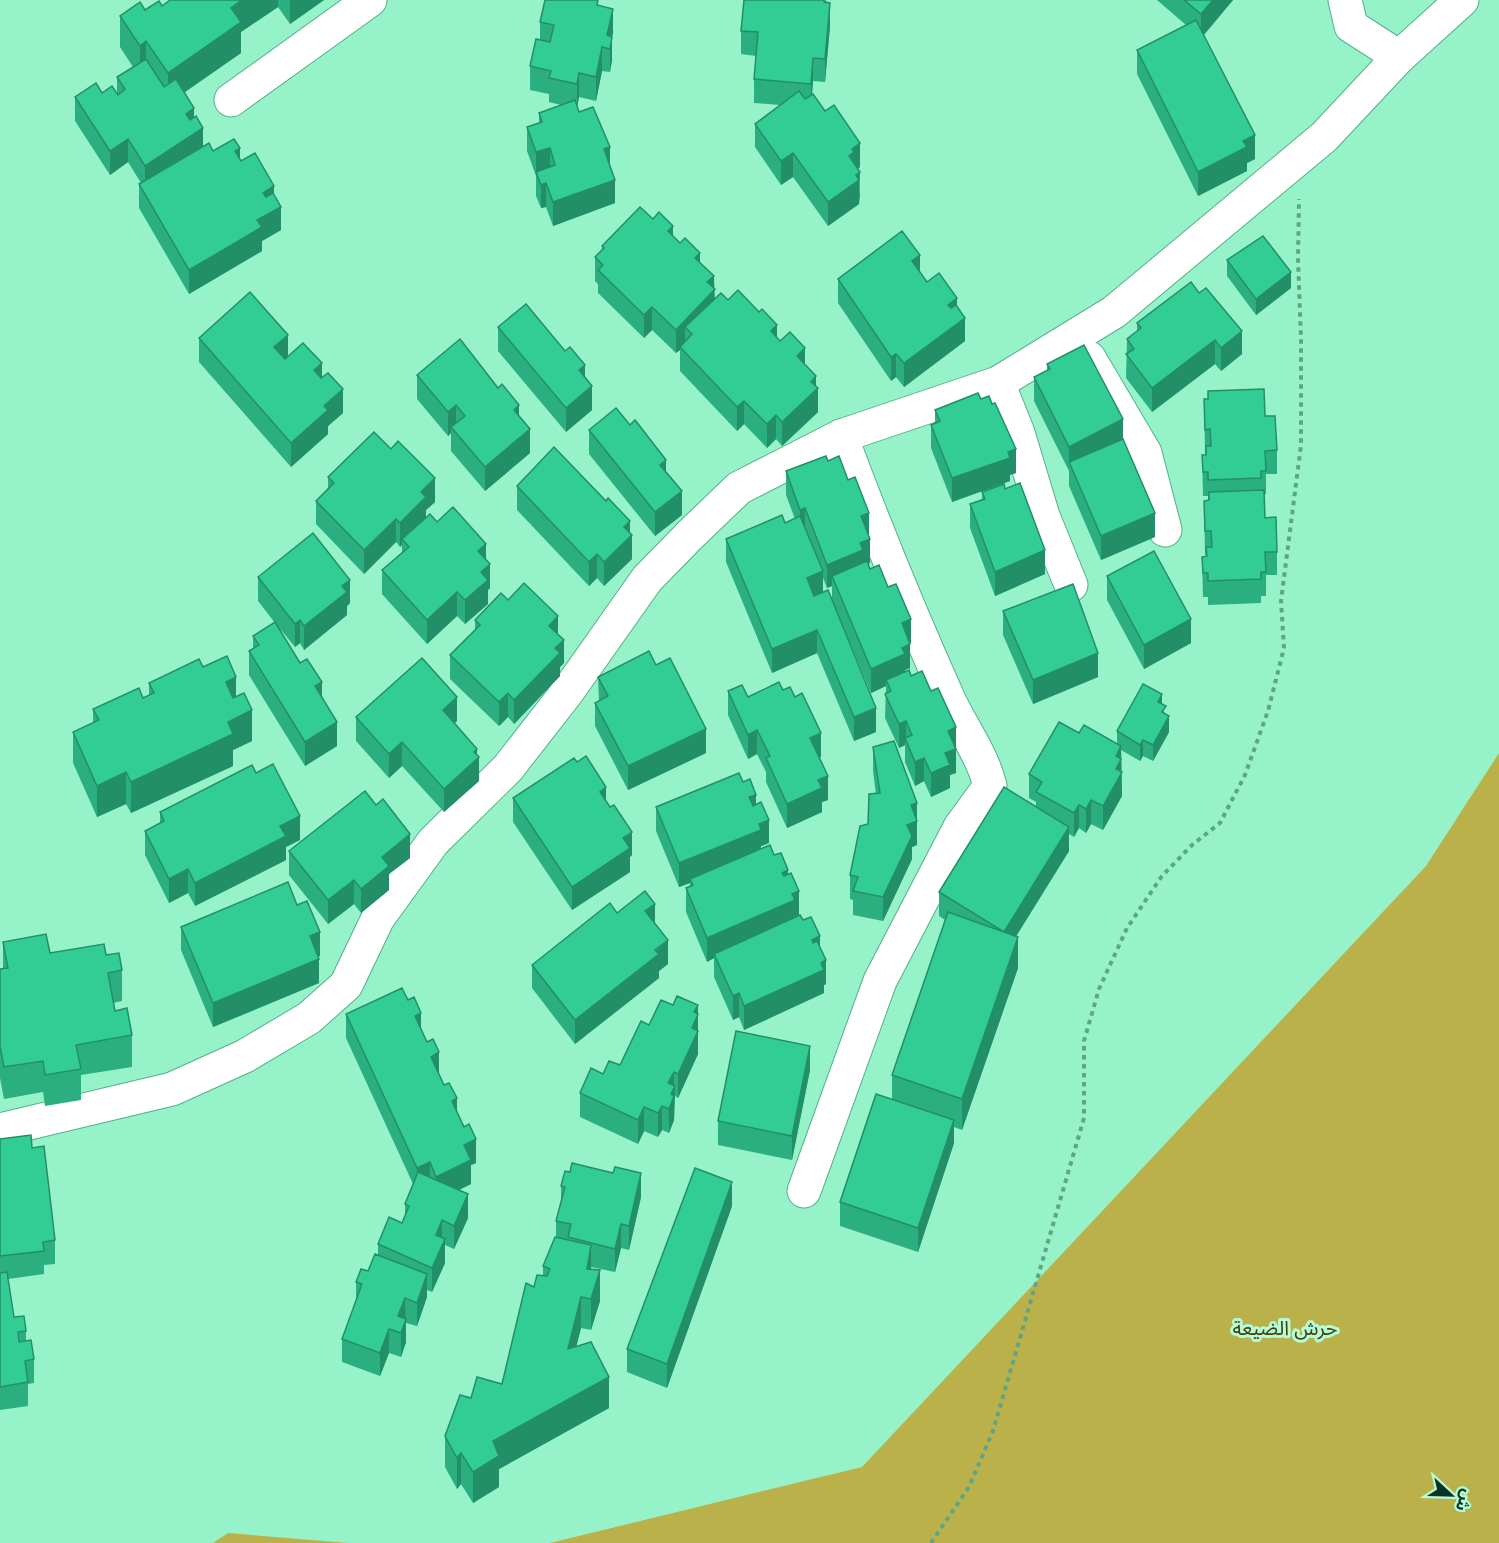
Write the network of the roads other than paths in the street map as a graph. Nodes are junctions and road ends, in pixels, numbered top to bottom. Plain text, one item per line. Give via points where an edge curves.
1 (370, 0) edge
2 (1344, 0) edge
3 (1462, 0) edge
4 (1399, 57) junction
5 (231, 100) dead end
6 (1076, 336) junction
7 (998, 383) junction
8 (841, 436) junction
9 (1165, 530) dead end
10 (1071, 585) edge
11 (0, 1130) edge
12 (804, 1191) dead end

1 - 5 street
2 - 4 street via 1351,26
3 - 4 street
4 - 6 street via 1301,157 1114,312
6 - 7 street
6 - 9 street via 1145,453
7 - 8 street
7 - 10 street via 1018,433 1042,516
8 - 11 street via 740,488 647,579 508,768 433,842 401,883 378,918 346,986 309,1017 245,1056 172,1089
8 - 12 street via 949,700 987,771 990,786 960,827 880,981

